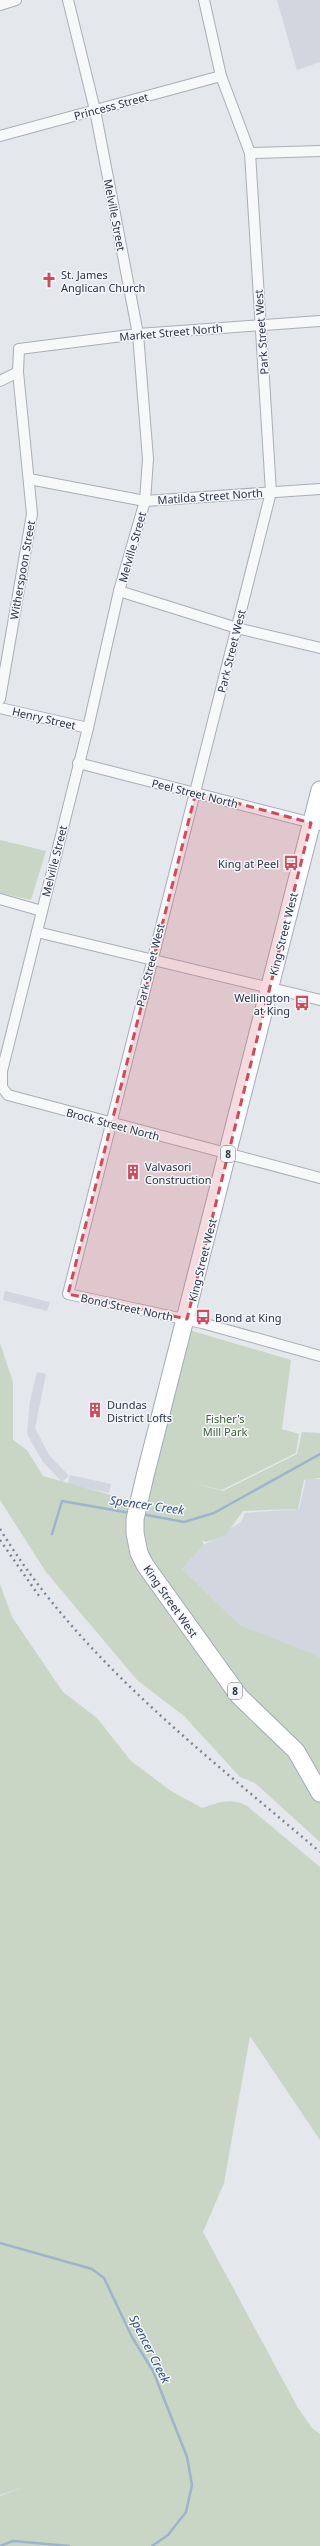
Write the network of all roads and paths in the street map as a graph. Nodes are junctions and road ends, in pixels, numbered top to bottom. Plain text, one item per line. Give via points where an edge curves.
1 (16, 0) edge
2 (68, 0) edge
3 (204, 0) edge
4 (0, 5) edge
5 (221, 76) junction
6 (95, 110) junction
7 (0, 136) edge
8 (320, 151) edge
9 (250, 153) junction
10 (320, 321) edge
11 (261, 325) junction
12 (138, 334) junction
13 (23, 347) joint
14 (18, 372) junction
15 (0, 381) edge
16 (29, 479) junction
17 (320, 489) edge
18 (271, 492) junction
19 (145, 501) junction
20 (119, 591) junction
21 (237, 628) junction
22 (320, 648) edge
23 (0, 699) edge
24 (0, 708) edge
25 (88, 728) junction
26 (78, 763) junction
27 (320, 790) edge
28 (196, 792) junction
29 (316, 824) edge
30 (0, 899) edge
31 (42, 912) junction
32 (37, 932) junction
33 (151, 959) junction
34 (269, 988) junction
35 (320, 1000) edge
36 (2, 1087) joint
37 (111, 1124) junction
38 (228, 1155) junction
39 (320, 1178) edge
40 (68, 1294) joint
41 (187, 1319) junction
42 (320, 1356) edge
43 (320, 1793) edge

1 - 4 street
2 - 6 street, Melville Street
3 - 5 street, Park Street West
5 - 6 street, Princess Street
5 - 9 street, Park Street West
6 - 7 street, Princess Street
6 - 12 street, Melville Street
8 - 9 street
9 - 11 street, Park Street West
10 - 11 street, Market Street North
11 - 12 street, Market Street North
11 - 18 street, Park Street West
12 - 13 street, Market Street North
12 - 19 street, Melville Street via 148,459
13 - 14 street, Witherspoon Street via 17,354
14 - 15 street
14 - 16 street, Witherspoon Street
16 - 19 street, Matilda Street North
16 - 23 street, Witherspoon Street via 32,514
17 - 18 street, Matilda Street North
18 - 19 street, Matilda Street North
18 - 21 street, Park Street West
19 - 20 street, Melville Street
20 - 21 street
20 - 25 street, Melville Street
21 - 22 street
21 - 28 street, Park Street West
24 - 25 street, Henry Street
25 - 26 street, Melville Street
26 - 28 street, Peel Street North
26 - 31 street, Melville Street
27 - 29 main road, King Street West / 8
28 - 29 street, Peel Street North
28 - 33 street, Park Street West
29 - 34 main road, King Street West / 8
30 - 31 street
31 - 32 street, Melville Street
32 - 33 street
32 - 36 street, Melville Street via 2,1071
33 - 34 street
33 - 37 street, Park Street West
34 - 35 street
34 - 38 main road, King Street West / 8
36 - 37 street, Brock Street North via 8,1095
37 - 38 street, Brock Street North
37 - 40 street, Park Street West
38 - 39 street, Brock Street North
38 - 41 main road, King Street West / 8
40 - 41 street, Bond Street North
41 - 42 street, Bond Street North
41 - 43 main road, King Street West / 8 via 135,1519 140,1553 156,1583 239,1696 296,1751

